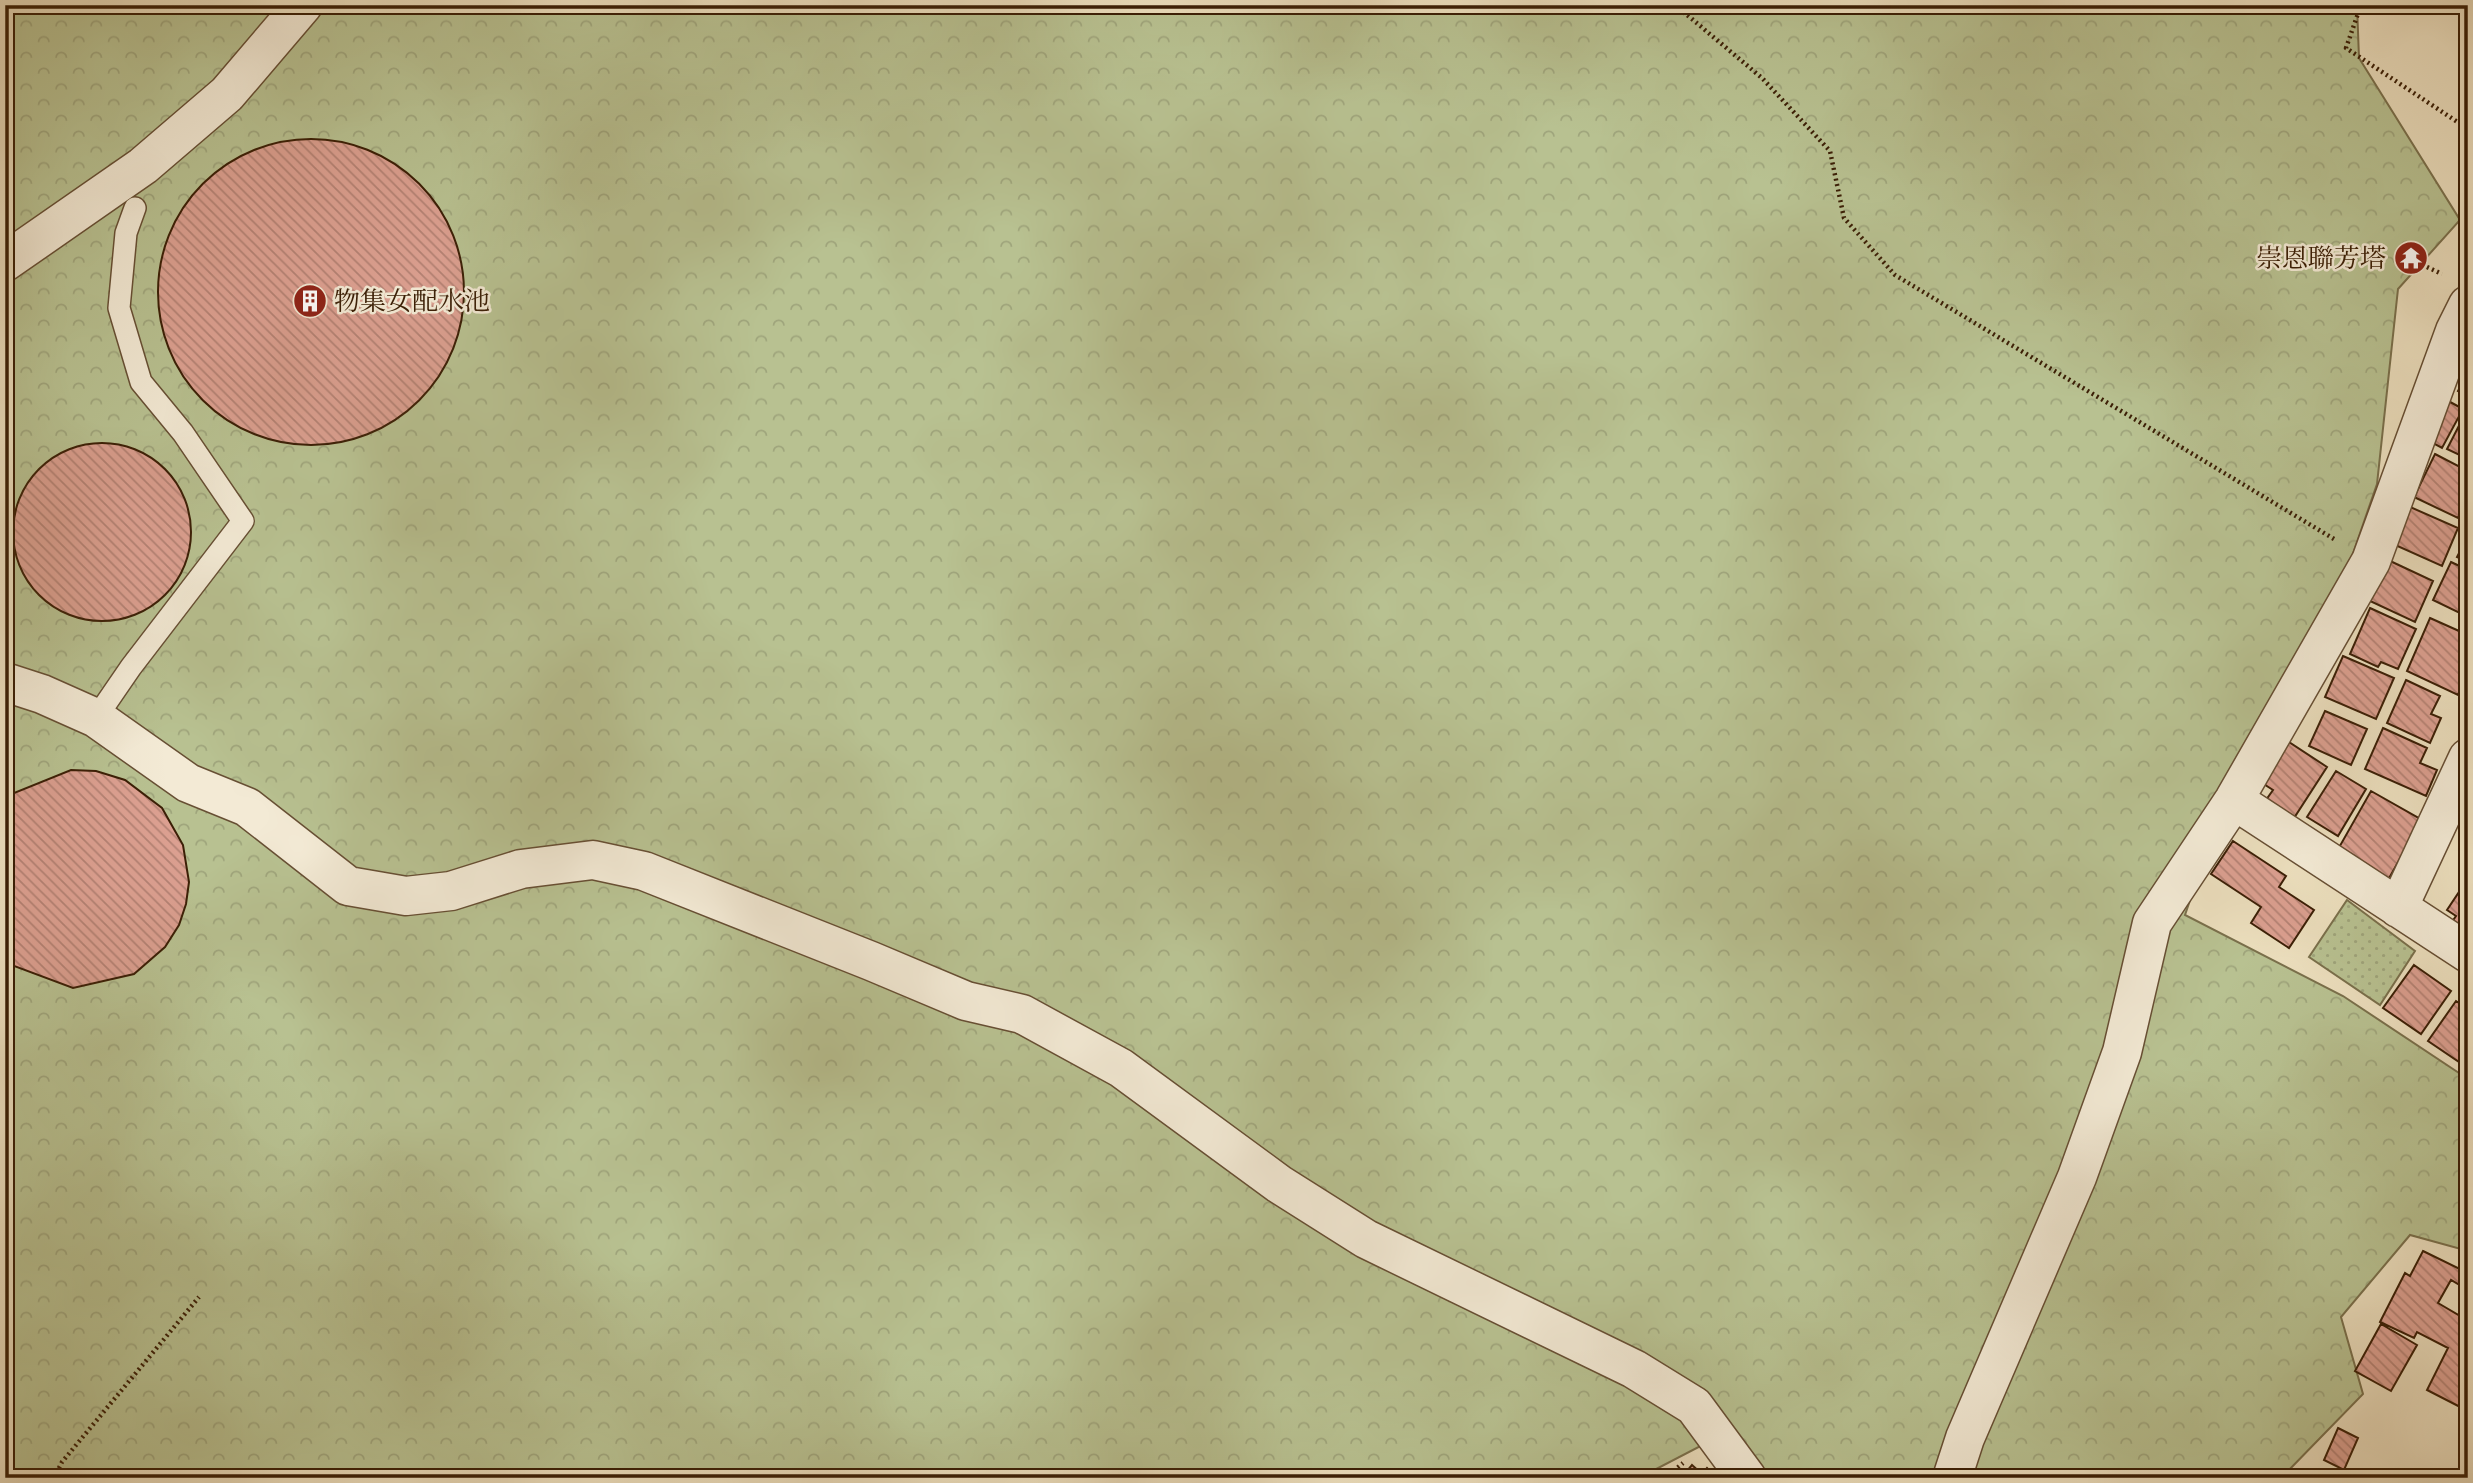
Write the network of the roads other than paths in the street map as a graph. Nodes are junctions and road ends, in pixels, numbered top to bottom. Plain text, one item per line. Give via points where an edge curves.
1 (303, 5) edge
2 (143, 166) junction
3 (135, 208) joint
4 (5, 262) edge
5 (2468, 305) edge
6 (5, 682) edge
7 (96, 718) junction
8 (2468, 758) edge
9 (2234, 800) junction
10 (2398, 908) junction
11 (2468, 953) edge
12 (1747, 1478) edge
13 (1952, 1478) edge

1 - 2 street via 228,94
2 - 3 street
2 - 4 street
3 - 7 lane via 126,233 119,307 141,382 183,433 243,521
5 - 9 street via 2371,561
6 - 7 street
7 - 12 street via 188,783 247,807 348,886 406,896 451,891 521,869 593,860 645,872 966,1001 1022,1014 1121,1069 1279,1184 1366,1239 1634,1369 1694,1406
8 - 10 street
9 - 10 street
9 - 13 street via 2152,923 2122,1052 2082,1164
10 - 11 street

